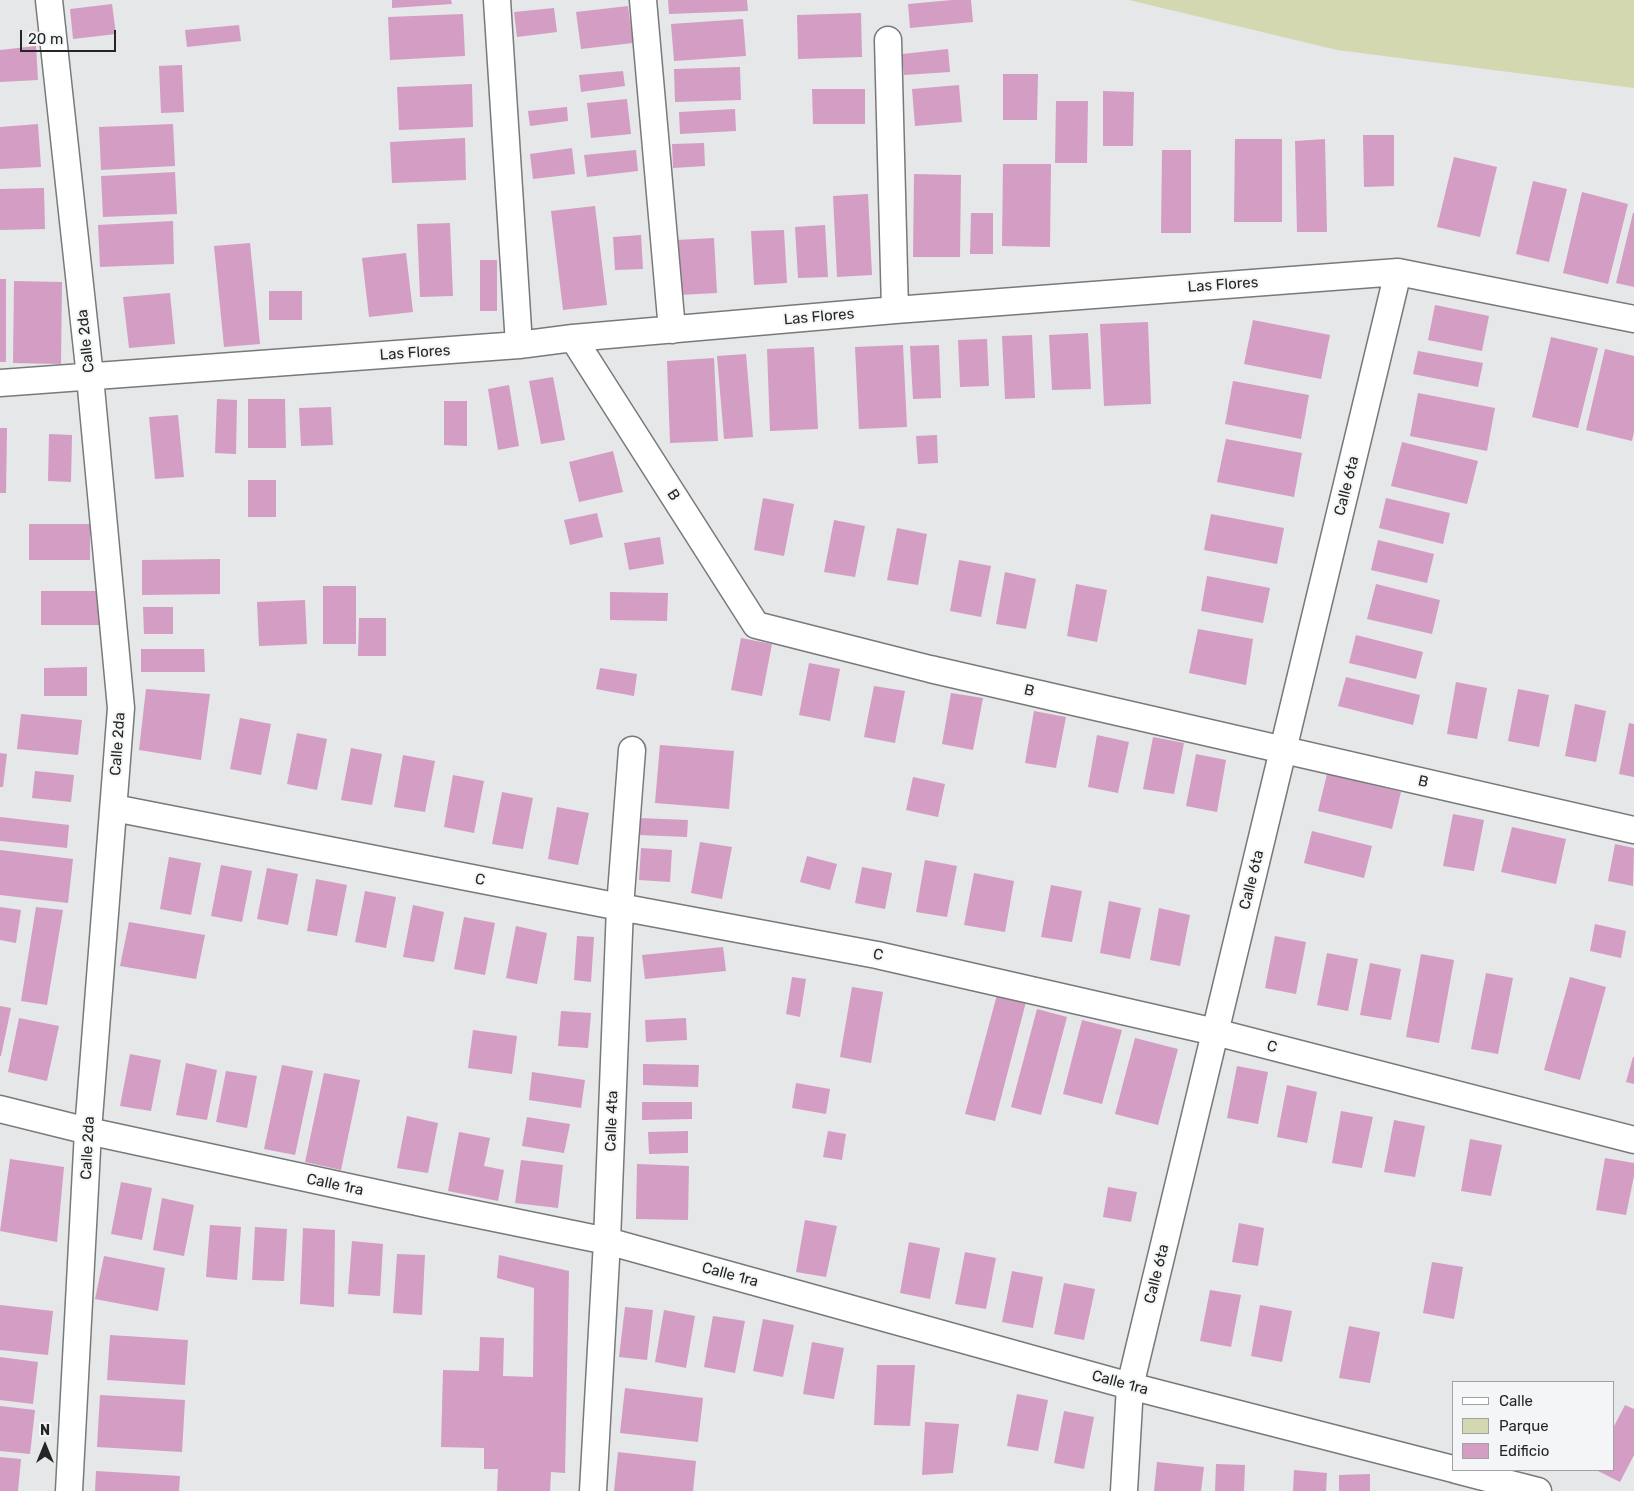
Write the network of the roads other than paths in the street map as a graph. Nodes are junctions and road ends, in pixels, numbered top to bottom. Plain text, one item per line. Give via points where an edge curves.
1 (49, 0) edge
2 (497, 0) edge
3 (642, 0) edge
4 (888, 40) dead end
5 (1398, 272) junction
6 (895, 310) junction
7 (1634, 319) edge
8 (672, 330) junction
9 (573, 338) junction
10 (519, 345) junction
11 (90, 377) junction
12 (0, 384) edge
13 (1283, 749) junction
14 (632, 750) dead end
15 (114, 808) junction
16 (1634, 830) edge
17 (620, 907) junction
18 (1215, 1032) junction
19 (0, 1110) edge
20 (88, 1131) junction
21 (1634, 1140) edge
22 (607, 1241) junction
23 (1130, 1386) junction
24 (1452, 1468) edge
25 (1462, 1471) edge
26 (69, 1491) edge
27 (593, 1491) edge
28 (1124, 1491) edge
29 (1538, 1491) edge

1 - 11 street, Calle 2da
2 - 10 street
3 - 8 street
4 - 6 street
5 - 6 street, Las Flores
5 - 7 street, Las Flores
5 - 13 street, Calle 6ta
6 - 8 street, Las Flores
8 - 9 street, Las Flores
9 - 10 street, Las Flores
9 - 13 street, B via 756,625 940,671
10 - 11 street, Las Flores
11 - 12 street, Las Flores
11 - 15 street, Calle 2da via 121,708
13 - 16 street, B
13 - 18 street, Calle 6ta
14 - 17 street, Calle 4ta
15 - 17 street, C
15 - 20 street, Calle 2da
17 - 18 street, C via 877,955
17 - 22 street, Calle 4ta
18 - 21 street, C
18 - 23 street, Calle 6ta
19 - 20 street, Calle 1ra
20 - 22 street, Calle 1ra
20 - 26 street, Calle 2da
22 - 23 street, Calle 1ra
22 - 27 street, Calle 4ta
23 - 24 street, Calle 1ra
23 - 28 street, Calle 6ta
25 - 29 street, Calle 1ra

